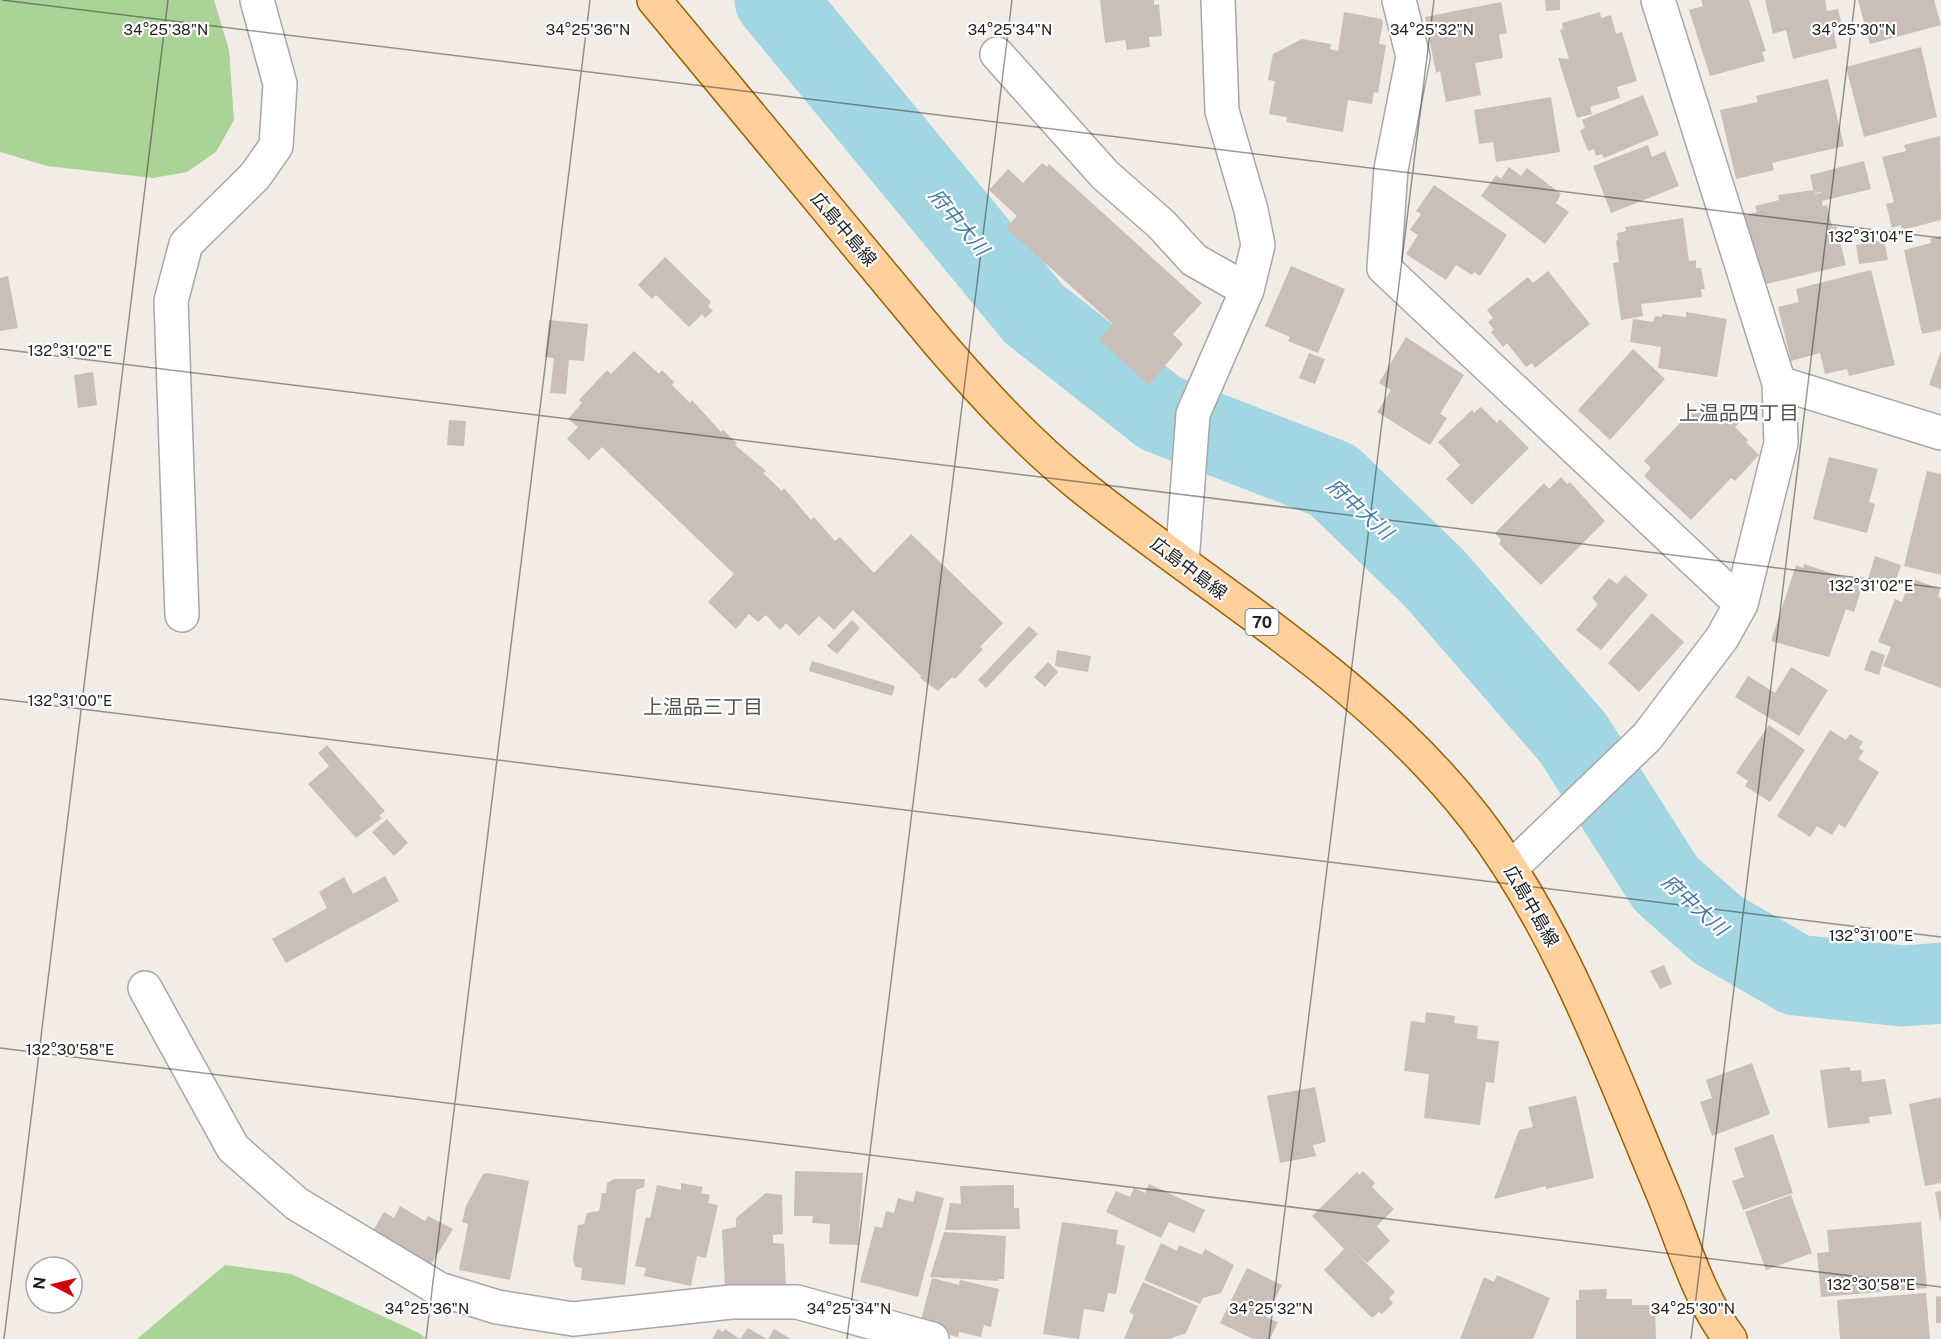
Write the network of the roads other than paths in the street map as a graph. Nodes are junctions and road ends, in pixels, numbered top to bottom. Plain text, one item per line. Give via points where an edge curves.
1 (257, 0) edge
2 (654, 0) edge
3 (1218, 0) edge
4 (1399, 0) edge
5 (1658, 0) edge
6 (997, 54) dead end
7 (1247, 290) junction
8 (1779, 383) junction
9 (1941, 433) edge
10 (1182, 562) junction
11 (1741, 604) junction
12 (182, 615) dead end
13 (1511, 868) junction
14 (145, 988) dead end
15 (932, 1339) edge
16 (1730, 1339) edge

1 - 12 street via 280,84 276,146 255,176 186,244 171,301
2 - 10 main road, 広島中島線 / 70 via 982,393 1080,485
3 - 7 street via 1222,111 1258,245
4 - 11 street via 1413,57 1391,169 1384,268
5 - 8 street
6 - 7 street via 1105,175 1161,224 1194,260
7 - 10 street via 1193,414
8 - 9 street
8 - 11 street via 1781,443
10 - 13 main road, 広島中島線 / 70 via 1374,710 1443,780
11 - 13 street via 1722,638 1647,737
13 - 16 main road, 広島中島線 / 70 via 1574,985 1678,1229 1695,1279
14 - 15 street via 233,1148 297,1204 439,1289 497,1307 573,1319 731,1302 797,1302

